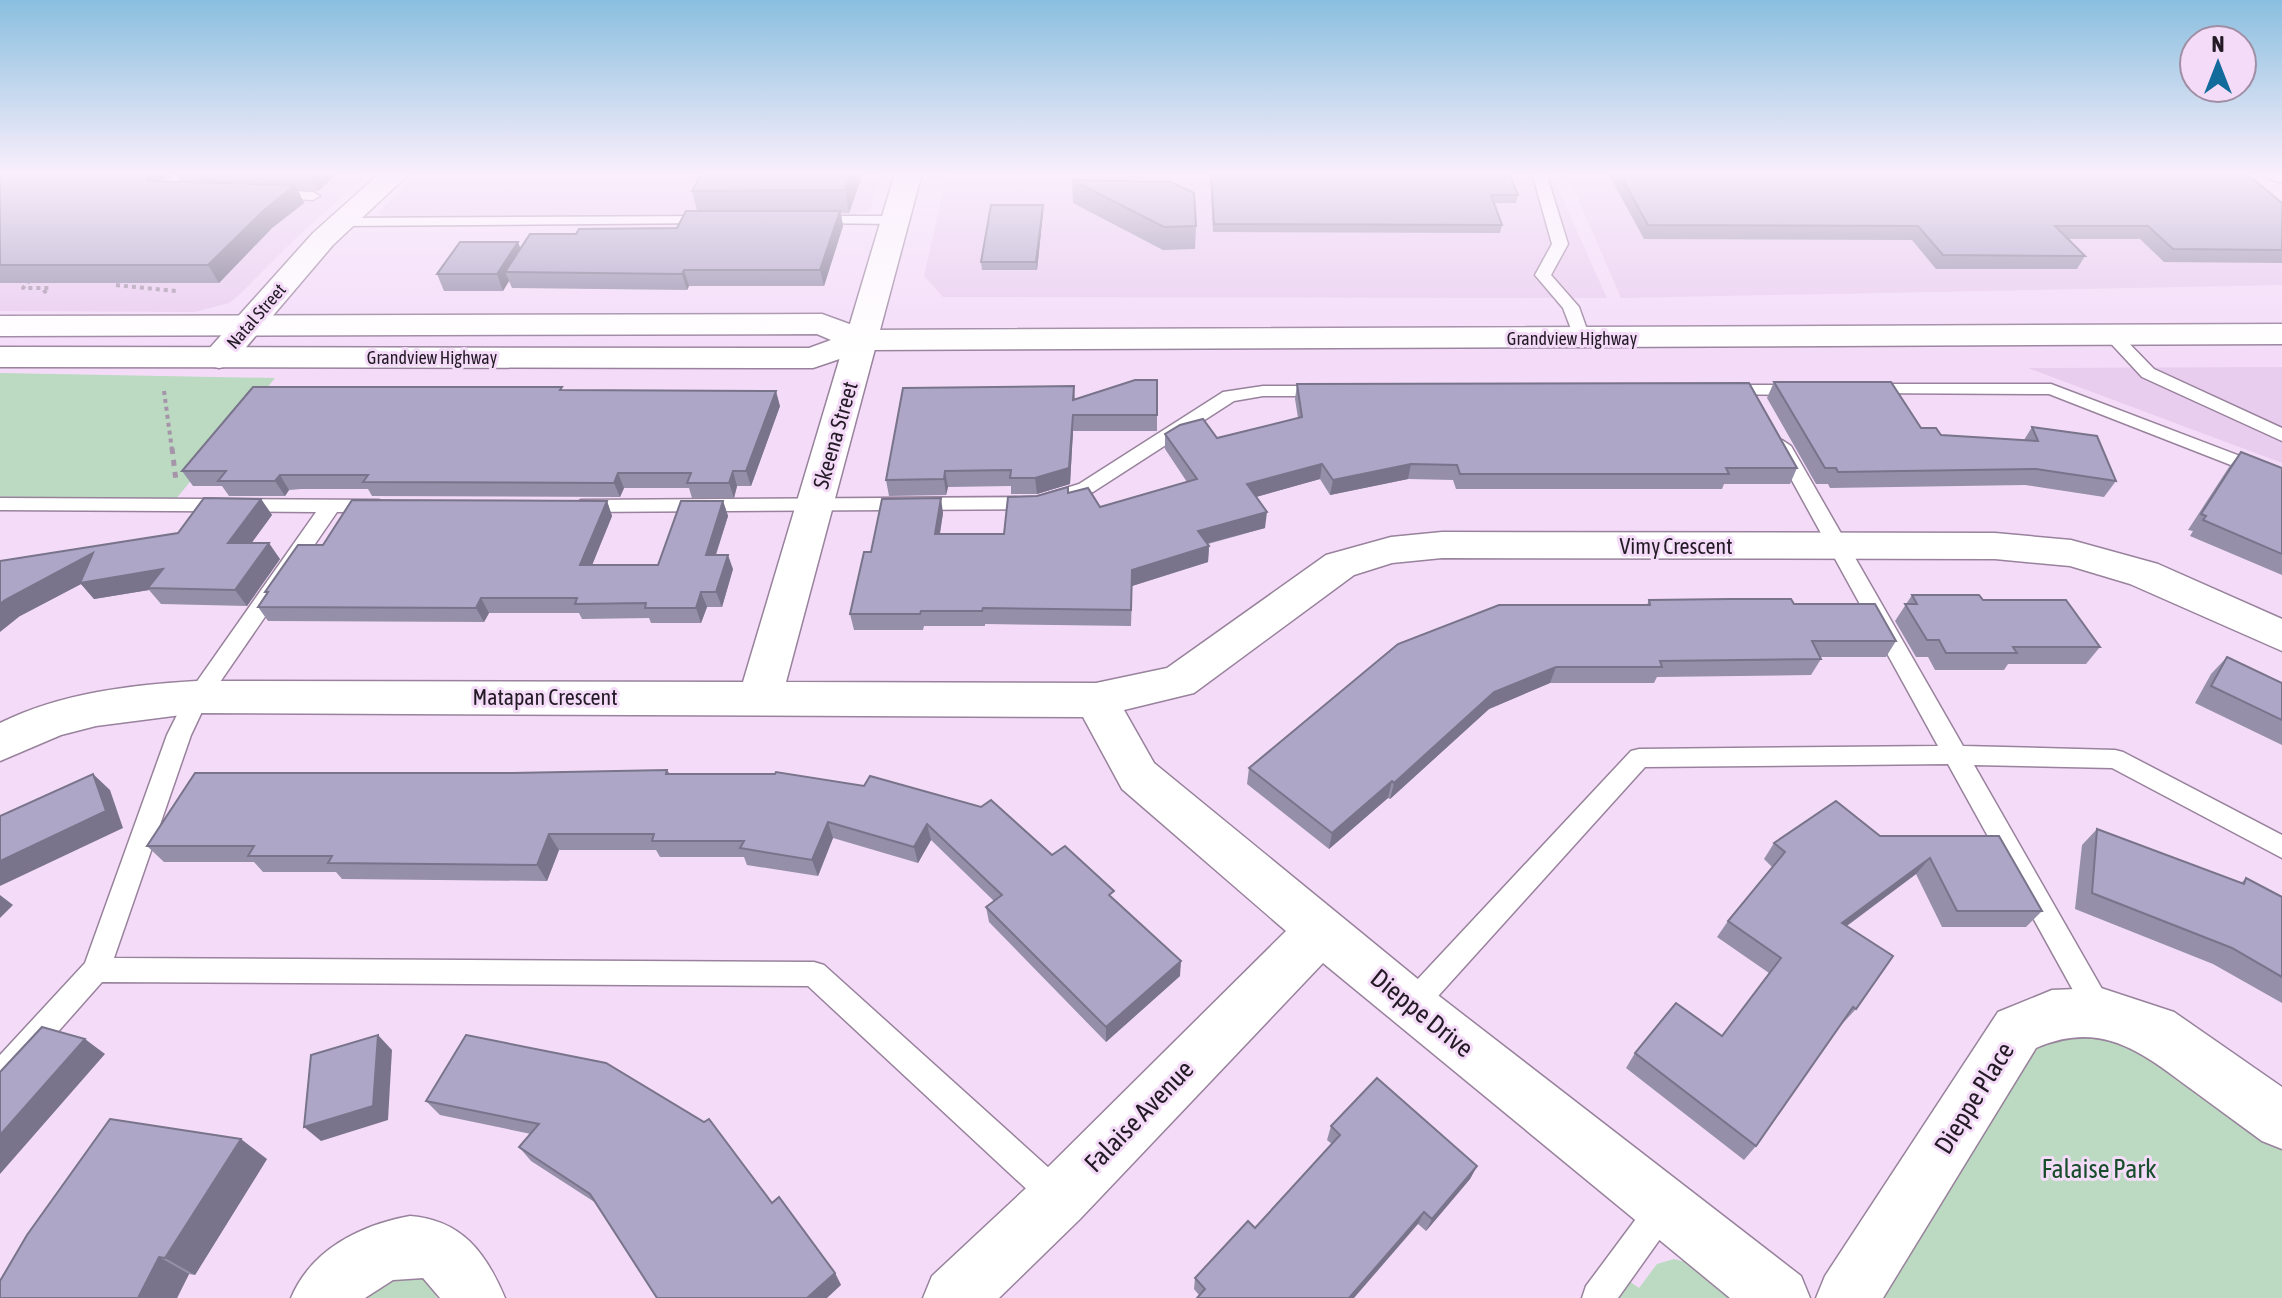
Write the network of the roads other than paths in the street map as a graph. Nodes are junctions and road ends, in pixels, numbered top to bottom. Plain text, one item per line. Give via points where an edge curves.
1 (330, 234) edge
2 (891, 234) edge
3 (1557, 234) edge
4 (247, 325) junction
5 (0, 326) edge
6 (2282, 334) edge
7 (2111, 335) junction
8 (1582, 338) junction
9 (862, 340) junction
10 (0, 357) edge
11 (219, 358) junction
12 (1814, 389) edge
13 (1845, 389) edge
14 (1703, 390) edge
15 (1750, 390) junction
16 (1342, 391) edge
17 (2282, 435) edge
18 (2282, 479) edge
19 (0, 504) edge
20 (331, 506) junction
21 (394, 506) edge
22 (567, 506) edge
23 (814, 506) junction
24 (1840, 547) junction
25 (2282, 636) edge
26 (197, 697) junction
27 (760, 697) junction
28 (1096, 700) junction
29 (0, 743) edge
30 (1956, 755) junction
31 (2282, 847) edge
32 (1320, 931) junction
33 (96, 970) junction
34 (1411, 1006) junction
35 (2101, 1013) junction
36 (0, 1076) edge
37 (2282, 1121) edge
38 (1059, 1198) junction
39 (1665, 1206) junction
40 (322, 1298) edge
41 (474, 1298) edge
42 (954, 1298) edge
43 (1598, 1298) edge
44 (1779, 1298) edge
45 (1847, 1298) edge

1 - 4 street, Natal Street
2 - 9 street, Skeena Street
3 - 8 lane via 1560,244 1543,275 1571,307
4 - 5 main road, Grandview Highway
4 - 9 main road, Grandview Highway via 822,324
4 - 11 street, Natal Street
6 - 7 main road, Grandview Highway
7 - 8 main road, Grandview Highway
7 - 17 lane via 2148,373
8 - 9 main road, Grandview Highway
9 - 11 main road, Grandview Highway via 813,358
9 - 23 street, Skeena Street
10 - 11 main road, Grandview Highway
12 - 15 lane
13 - 18 lane via 2051,389
14 - 15 lane
15 - 24 lane
16 - 23 lane via 1229,396 1086,488 1038,503
19 - 20 lane
20 - 21 lane
20 - 26 lane
22 - 23 lane
23 - 27 street, Skeena Street
24 - 25 street, Vimy Crescent via 1995,546 2071,553 2144,574
24 - 28 street, Vimy Crescent via 1442,545 1391,550 1340,565 1179,682
24 - 30 lane
26 - 27 street, Matapan Crescent
26 - 29 street, Matapan Crescent via 146,700 72,715
26 - 33 lane
27 - 28 street, Matapan Crescent
28 - 32 street, Dieppe Drive via 1138,776
30 - 31 lane via 2115,759
30 - 34 lane via 1639,758
30 - 35 lane
32 - 34 street, Dieppe Drive
32 - 38 street, Falaise Avenue
33 - 36 lane
33 - 38 lane via 814,974
34 - 39 street, Dieppe Drive
35 - 37 street, Dieppe Place via 2155,1030
35 - 45 street, Dieppe Place via 2052,1015 2017,1030
38 - 42 street, Falaise Avenue
39 - 43 lane
39 - 44 street, Dieppe Drive
40 - 41 street via 355,1267 385,1252 414,1247 438,1252 457,1267

